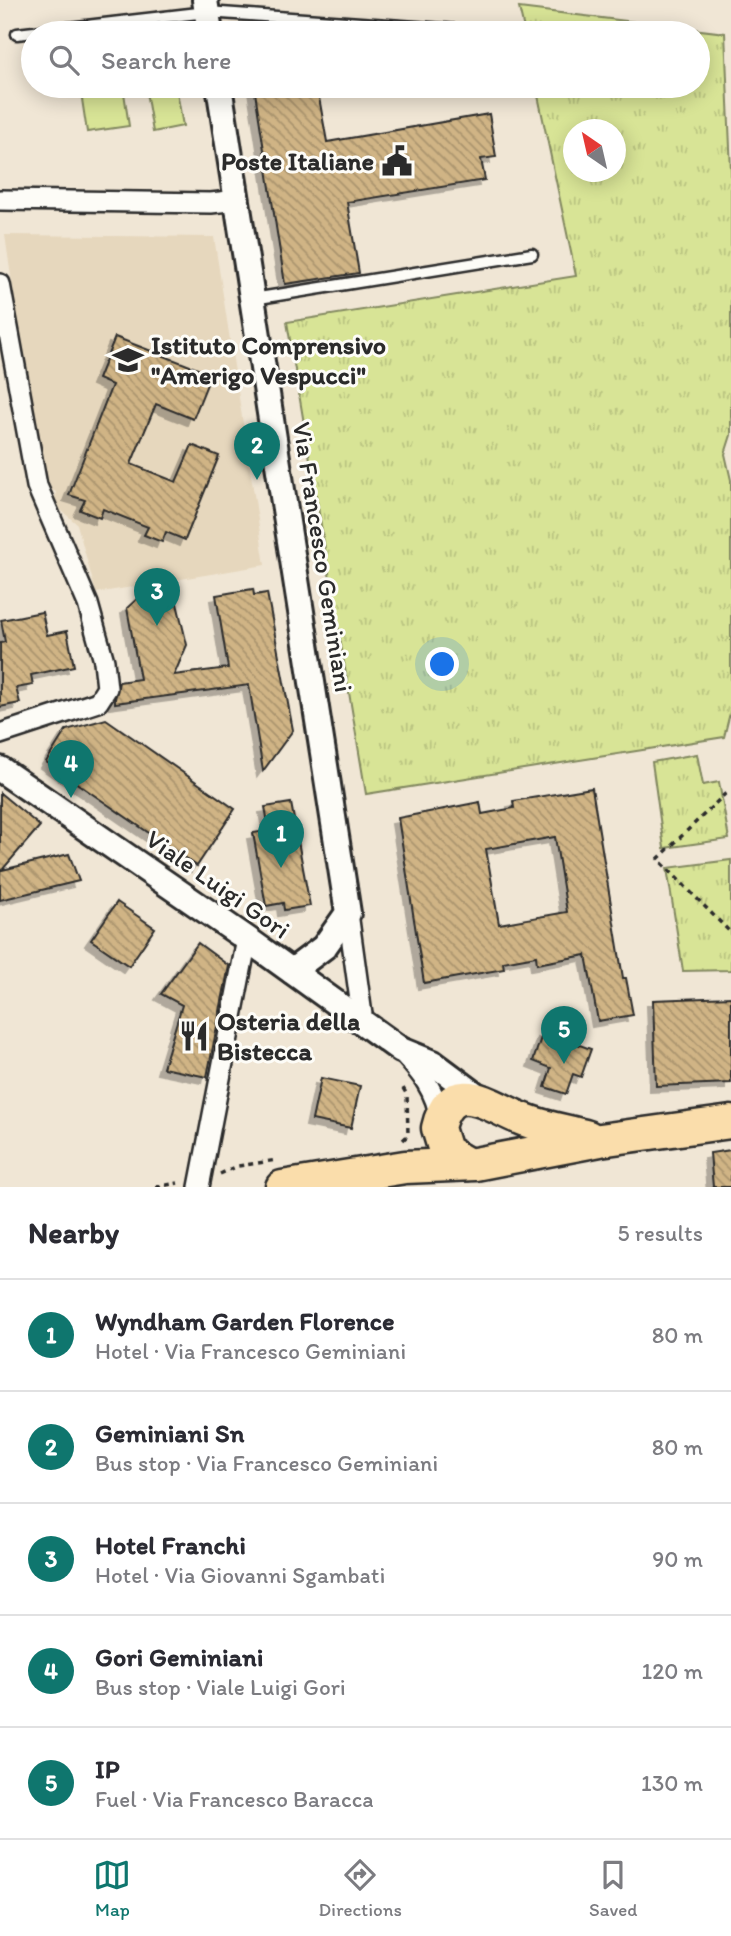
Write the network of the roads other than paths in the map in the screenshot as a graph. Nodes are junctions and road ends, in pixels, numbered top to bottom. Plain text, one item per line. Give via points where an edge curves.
1 (207, 15) edge
2 (147, 21) edge
3 (305, 21) edge
4 (17, 34) dead end
5 (21, 34) edge
6 (221, 98) edge
7 (238, 200) junction
8 (0, 201) edge
9 (532, 254) dead end
10 (0, 284) edge
11 (253, 299) junction
12 (0, 734) edge
13 (0, 769) edge
14 (348, 913) junction
15 (247, 939) junction
16 (292, 971) junction
17 (363, 1022) junction
18 (401, 1050) junction
19 (488, 1102) junction
20 (731, 1122) edge
21 (439, 1124) junction
22 (600, 1140) junction
23 (401, 1157) junction
24 (479, 1161) junction
25 (200, 1187) edge
26 (282, 1187) edge

1 - 2 lane
1 - 3 lane
4 - 5 lane
6 - 7 street, Via Francesco Geminiani
7 - 8 street
7 - 11 street, Via Francesco Geminiani
9 - 11 lane
10 - 12 street via 37,486 88,604 107,688 98,702
11 - 14 street, Via Francesco Geminiani
13 - 15 street, Viale Luigi Gori
14 - 16 street via 324,947
14 - 17 street, Via Francesco Geminiani
15 - 16 street, Viale Luigi Gori
15 - 25 street
16 - 17 street, Viale Luigi Gori
17 - 18 street, Viale Luigi Gori
18 - 19 street, Viale Luigi Gori via 433,1063
18 - 21 street, Viale Luigi Gori via 432,1088 438,1100
19 - 21 main road via 456,1101
19 - 22 main road via 527,1121
19 - 24 main road via 506,1129 502,1146
20 - 22 main road
21 - 23 main road via 422,1152
21 - 24 main road via 445,1151
22 - 24 main road
23 - 24 main road
23 - 26 main road

